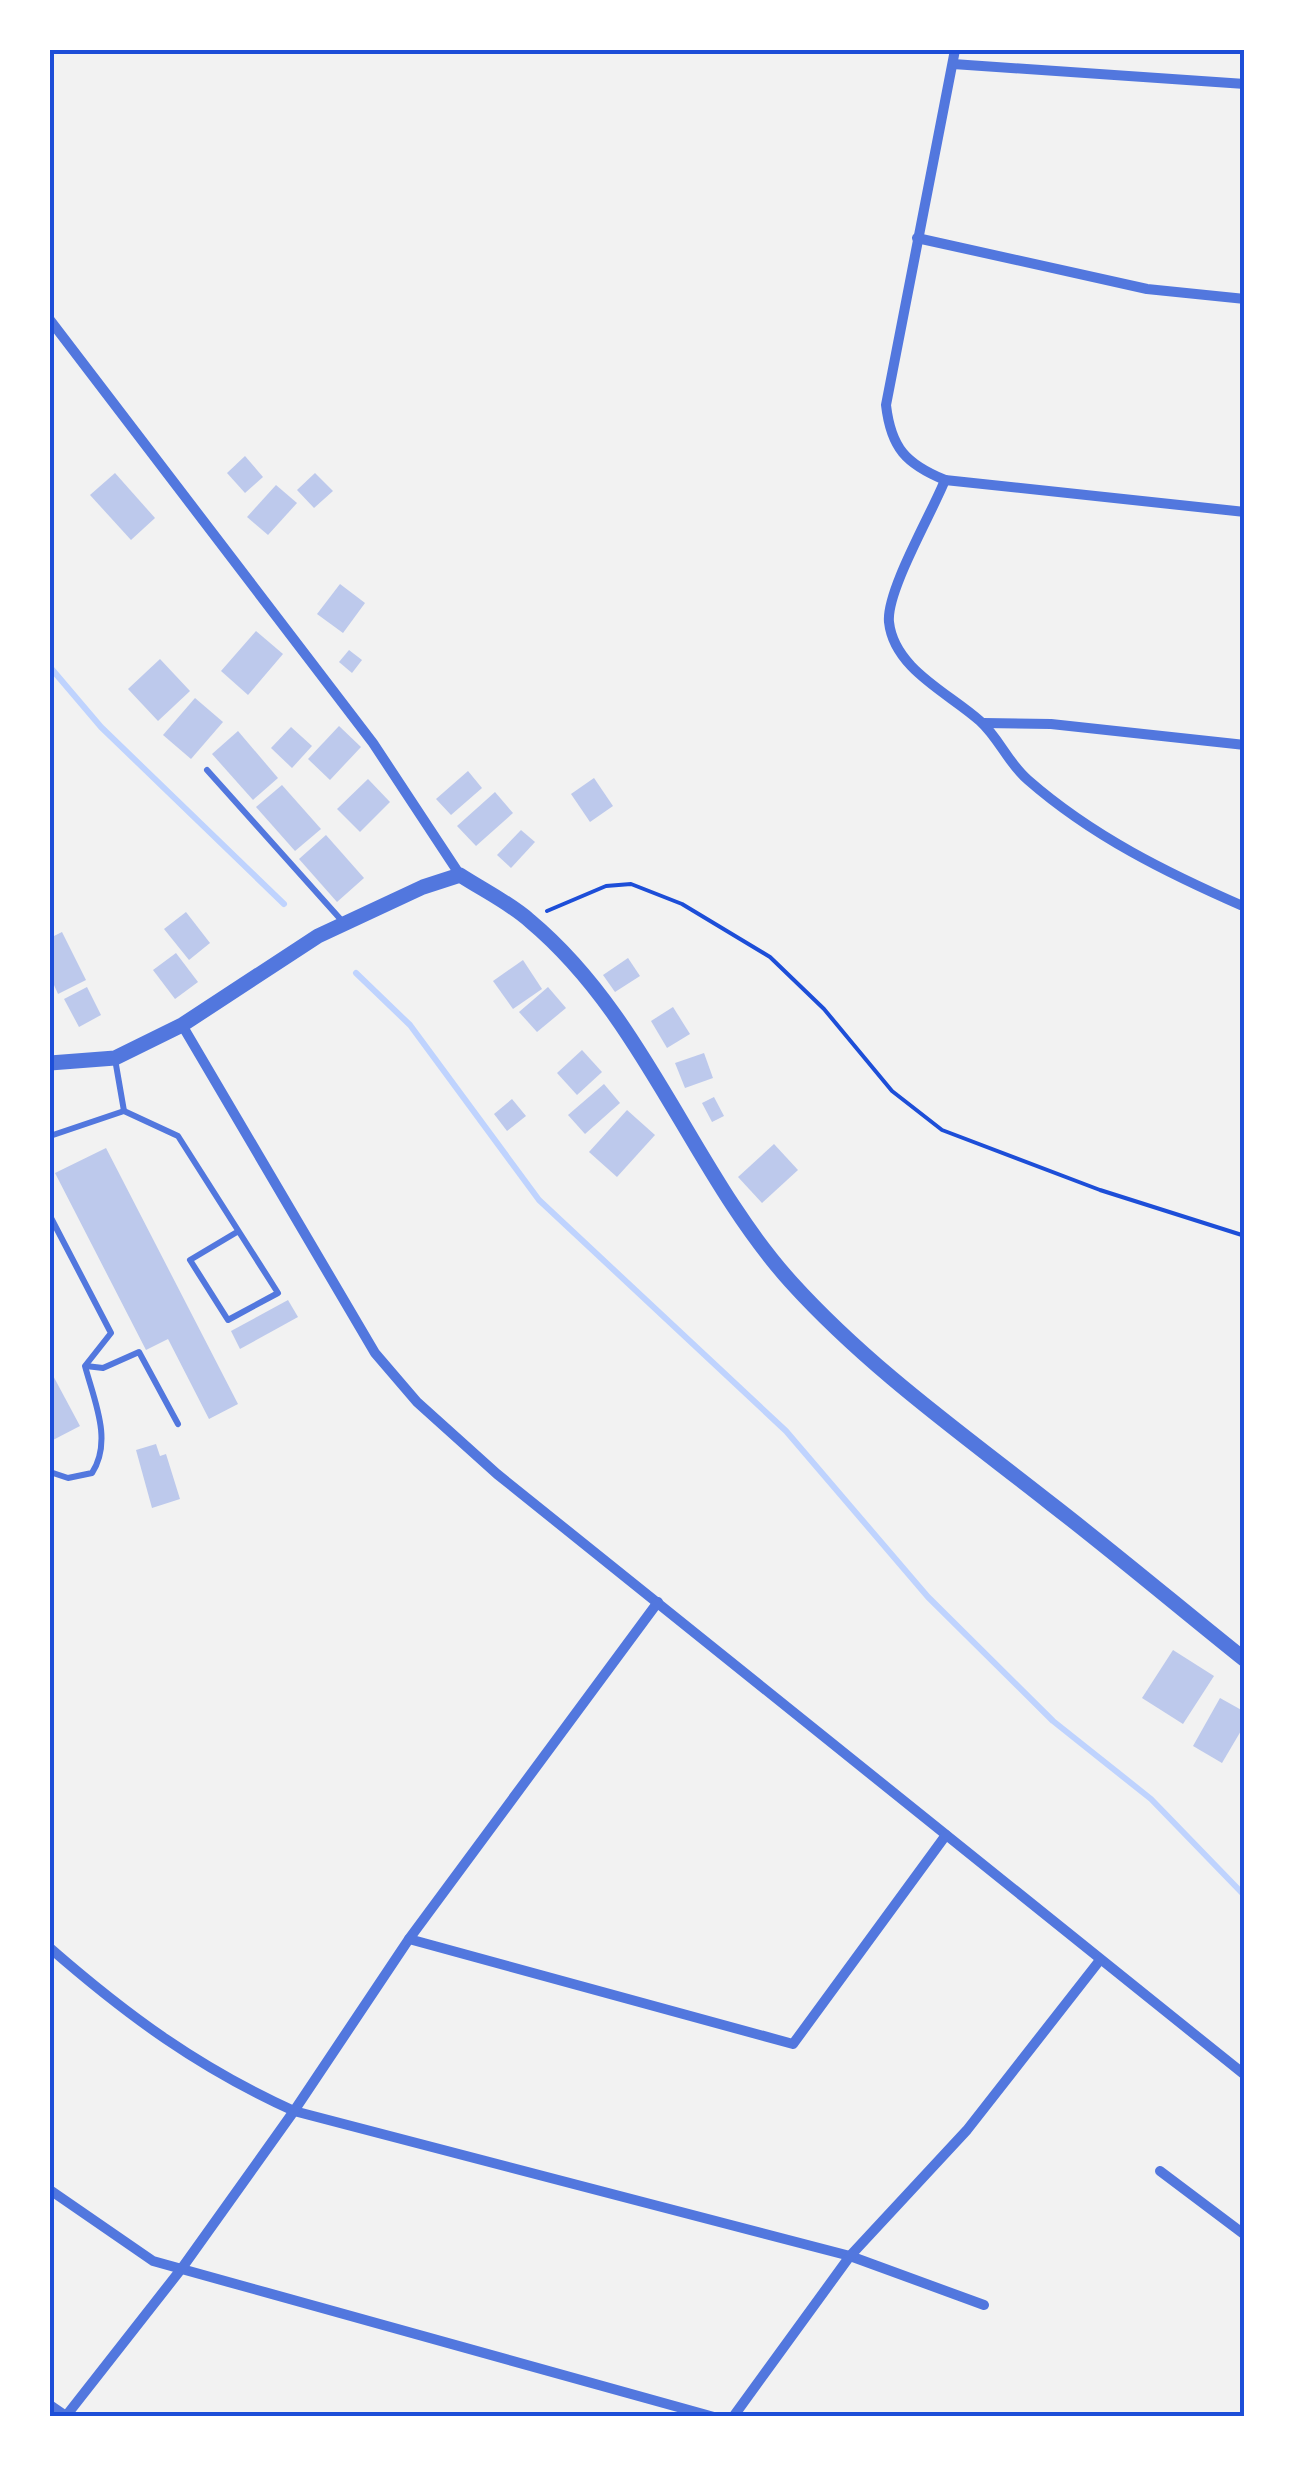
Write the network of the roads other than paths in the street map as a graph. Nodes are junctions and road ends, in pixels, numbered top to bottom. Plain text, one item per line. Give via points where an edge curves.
1 (955, 50) edge
2 (954, 64) junction
3 (1245, 84) edge
4 (917, 238) junction
5 (1245, 299) edge
6 (50, 320) edge
7 (945, 480) junction
8 (1245, 512) edge
9 (983, 723) junction
10 (1245, 745) edge
11 (207, 770) dead end
12 (460, 875) junction
13 (1245, 907) edge
14 (344, 924) junction
15 (182, 1025) junction
16 (114, 1058) junction
17 (50, 1063) edge
18 (124, 1111) junction
19 (50, 1136) edge
20 (50, 1216) edge
21 (237, 1232) junction
22 (85, 1366) junction
23 (178, 1424) dead end
24 (50, 1472) edge
25 (658, 1602) junction
26 (1245, 1660) edge
27 (946, 1836) junction
28 (409, 1938) junction
29 (50, 1948) edge
30 (1100, 1960) junction
31 (1245, 2076) edge
32 (294, 2111) junction
33 (1160, 2170) dead end
34 (50, 2190) edge
35 (1245, 2234) edge
36 (850, 2256) junction
37 (182, 2268) junction
38 (984, 2305) dead end
39 (50, 2408) edge
40 (68, 2417) edge
41 (714, 2417) edge
42 (733, 2417) edge

1 - 2 street
2 - 3 street
2 - 4 street
4 - 5 street via 1147,289
4 - 7 street via 886,404 896,448
6 - 12 street via 373,743
7 - 8 street
7 - 9 street via 891,603 891,631 919,675
9 - 10 street
9 - 13 street via 1007,761 1077,819 1116,846
11 - 14 lane
12 - 14 street
12 - 26 street via 528,919 580,974 643,1056 752,1232 830,1322 946,1426
14 - 15 street
15 - 16 street
15 - 25 street via 386,1365 445,1430
16 - 17 street
16 - 18 lane
18 - 19 lane
18 - 21 lane via 178,1136
20 - 22 lane via 111,1332
21 - 21 lane via 278,1293 228,1320 190,1260
22 - 23 lane via 103,1368 139,1352
22 - 24 lane via 102,1458 92,1473 68,1478
25 - 27 street
25 - 28 street
27 - 28 street via 793,2044
27 - 30 street
28 - 32 street
29 - 32 street via 162,2040
30 - 31 street
30 - 36 street via 967,2130
32 - 36 street
32 - 37 street
33 - 35 street
34 - 37 street via 153,2261
36 - 38 street
36 - 42 street
37 - 40 street
37 - 41 street
39 - 40 street

